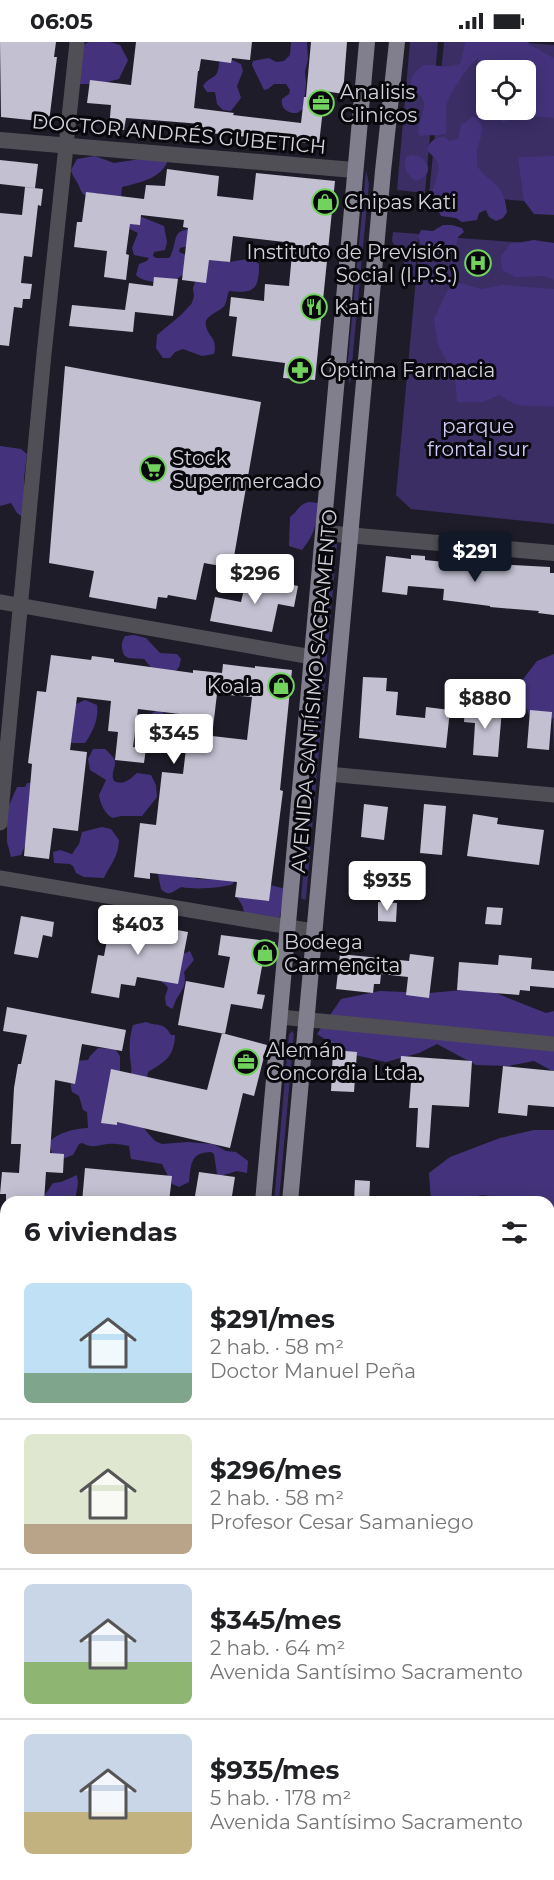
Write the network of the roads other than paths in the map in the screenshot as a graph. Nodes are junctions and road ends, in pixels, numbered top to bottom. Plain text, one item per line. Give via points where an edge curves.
1 (77, 42) edge
2 (367, 42) edge
3 (397, 42) edge
4 (0, 140) edge
5 (65, 146) junction
6 (354, 170) junction
7 (324, 532) junction
8 (350, 535) junction
9 (554, 554) edge
10 (0, 602) edge
11 (20, 606) junction
12 (312, 657) junction
13 (328, 774) junction
14 (554, 795) edge
15 (0, 823) edge
16 (0, 878) edge
17 (288, 927) junction
18 (313, 931) junction
19 (280, 1017) junction
20 (305, 1020) junction
21 (554, 1044) edge
22 (264, 1196) edge
23 (290, 1196) edge

1 - 5 street
2 - 6 main road, AVENIDA SANTÍSIMO SACRAMENTO
3 - 8 main road, AVENIDA SANTÍSIMO SACRAMENTO
4 - 5 street, DOCTOR ANDRÉS GUBETICH
5 - 6 street, DOCTOR ANDRÉS GUBETICH
5 - 11 street
6 - 7 main road, AVENIDA SANTÍSIMO SACRAMENTO
7 - 8 street
7 - 12 main road, AVENIDA SANTÍSIMO SACRAMENTO
8 - 9 street
8 - 13 main road, AVENIDA SANTÍSIMO SACRAMENTO
10 - 11 street
11 - 12 street
11 - 15 street
12 - 17 main road, AVENIDA SANTÍSIMO SACRAMENTO
13 - 14 street
13 - 18 main road, AVENIDA SANTÍSIMO SACRAMENTO
16 - 17 street
17 - 18 street
17 - 19 main road, AVENIDA SANTÍSIMO SACRAMENTO
18 - 20 main road, AVENIDA SANTÍSIMO SACRAMENTO
19 - 20 street
19 - 22 main road, AVENIDA SANTÍSIMO SACRAMENTO
20 - 21 street
20 - 23 main road, AVENIDA SANTÍSIMO SACRAMENTO

